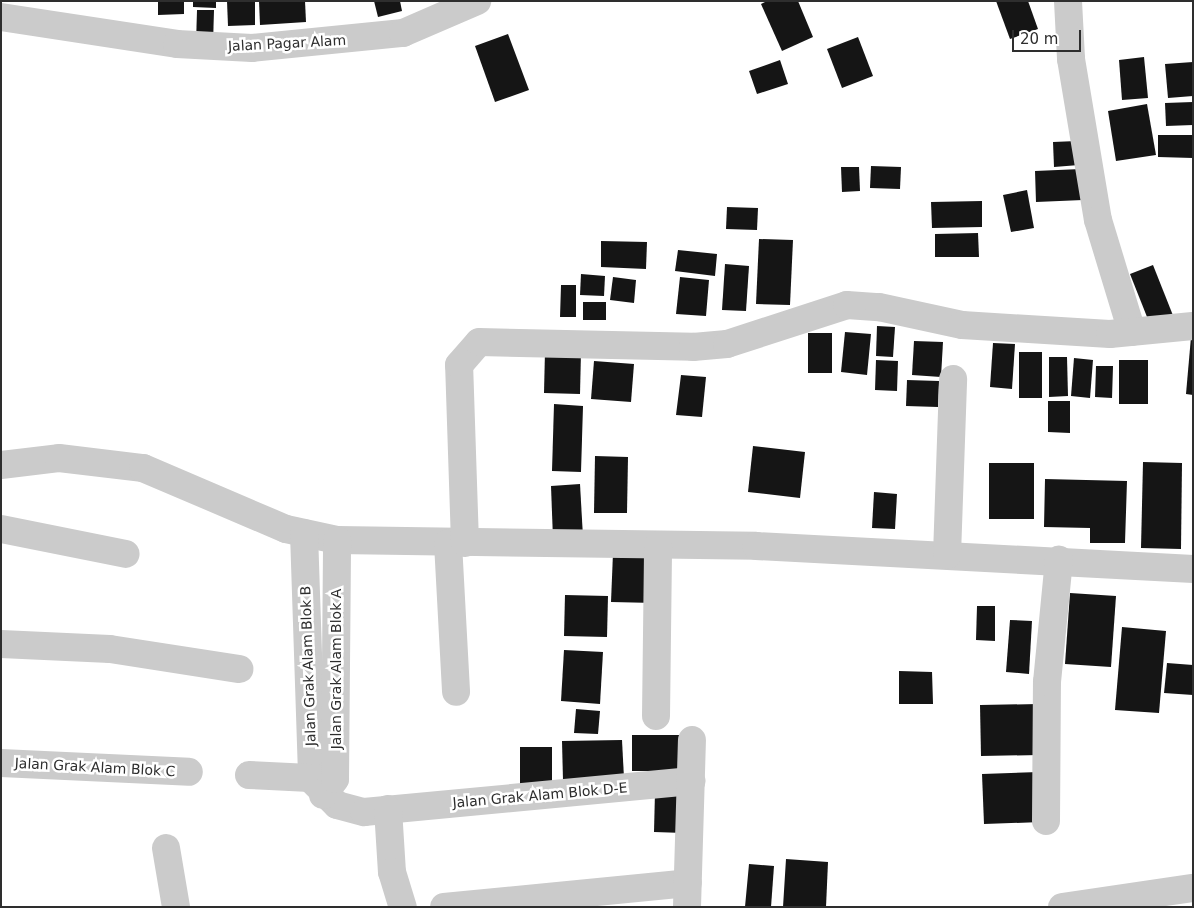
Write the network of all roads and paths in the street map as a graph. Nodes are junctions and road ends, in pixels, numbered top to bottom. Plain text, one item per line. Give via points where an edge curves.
1 (477, 1) edge
2 (1068, 1) edge
3 (1, 17) edge
4 (1193, 326) edge
5 (1132, 332) junction
6 (953, 379) dead end
7 (1, 466) edge
8 (1, 530) edge
9 (304, 533) junction
10 (337, 540) junction
11 (456, 543) junction
12 (658, 545) junction
13 (126, 554) dead end
14 (947, 554) junction
15 (1059, 560) junction
16 (1193, 569) edge
17 (1, 644) edge
18 (239, 669) dead end
19 (456, 692) dead end
20 (656, 716) dead end
21 (692, 740) dead end
22 (1, 763) edge
23 (189, 772) dead end
24 (249, 776) dead end
25 (692, 781) junction
26 (323, 784) junction
27 (388, 809) junction
28 (1046, 821) dead end
29 (166, 848) dead end
30 (1193, 888) edge
31 (687, 895) edge
32 (176, 907) edge
33 (403, 907) edge
34 (444, 907) edge
35 (1062, 907) edge

1 - 3 street, Jalan Pagar Alam via 403,34 252,48 177,44
2 - 5 street via 1071,59 1098,220
4 - 5 street
5 - 11 street via 962,325 878,307 847,305 727,344 693,347 479,342 459,365
6 - 14 street
7 - 9 street via 59,458 143,468
8 - 13 street
9 - 10 street
9 - 26 street, Jalan Grak Alam Blok B
10 - 11 street
10 - 26 street, Jalan Grak Alam Blok A
11 - 12 street
11 - 19 street
12 - 14 street
12 - 20 street
14 - 15 street
15 - 16 street
15 - 28 street via 1047,682
17 - 18 street via 110,648
21 - 25 street
22 - 23 street, Jalan Grak Alam Blok C
24 - 26 street
25 - 27 street, Jalan Grak Alam Blok D-E
25 - 31 street
26 - 27 street via 350,810
27 - 33 street via 392,872
29 - 32 street
30 - 35 street
31 - 34 street

